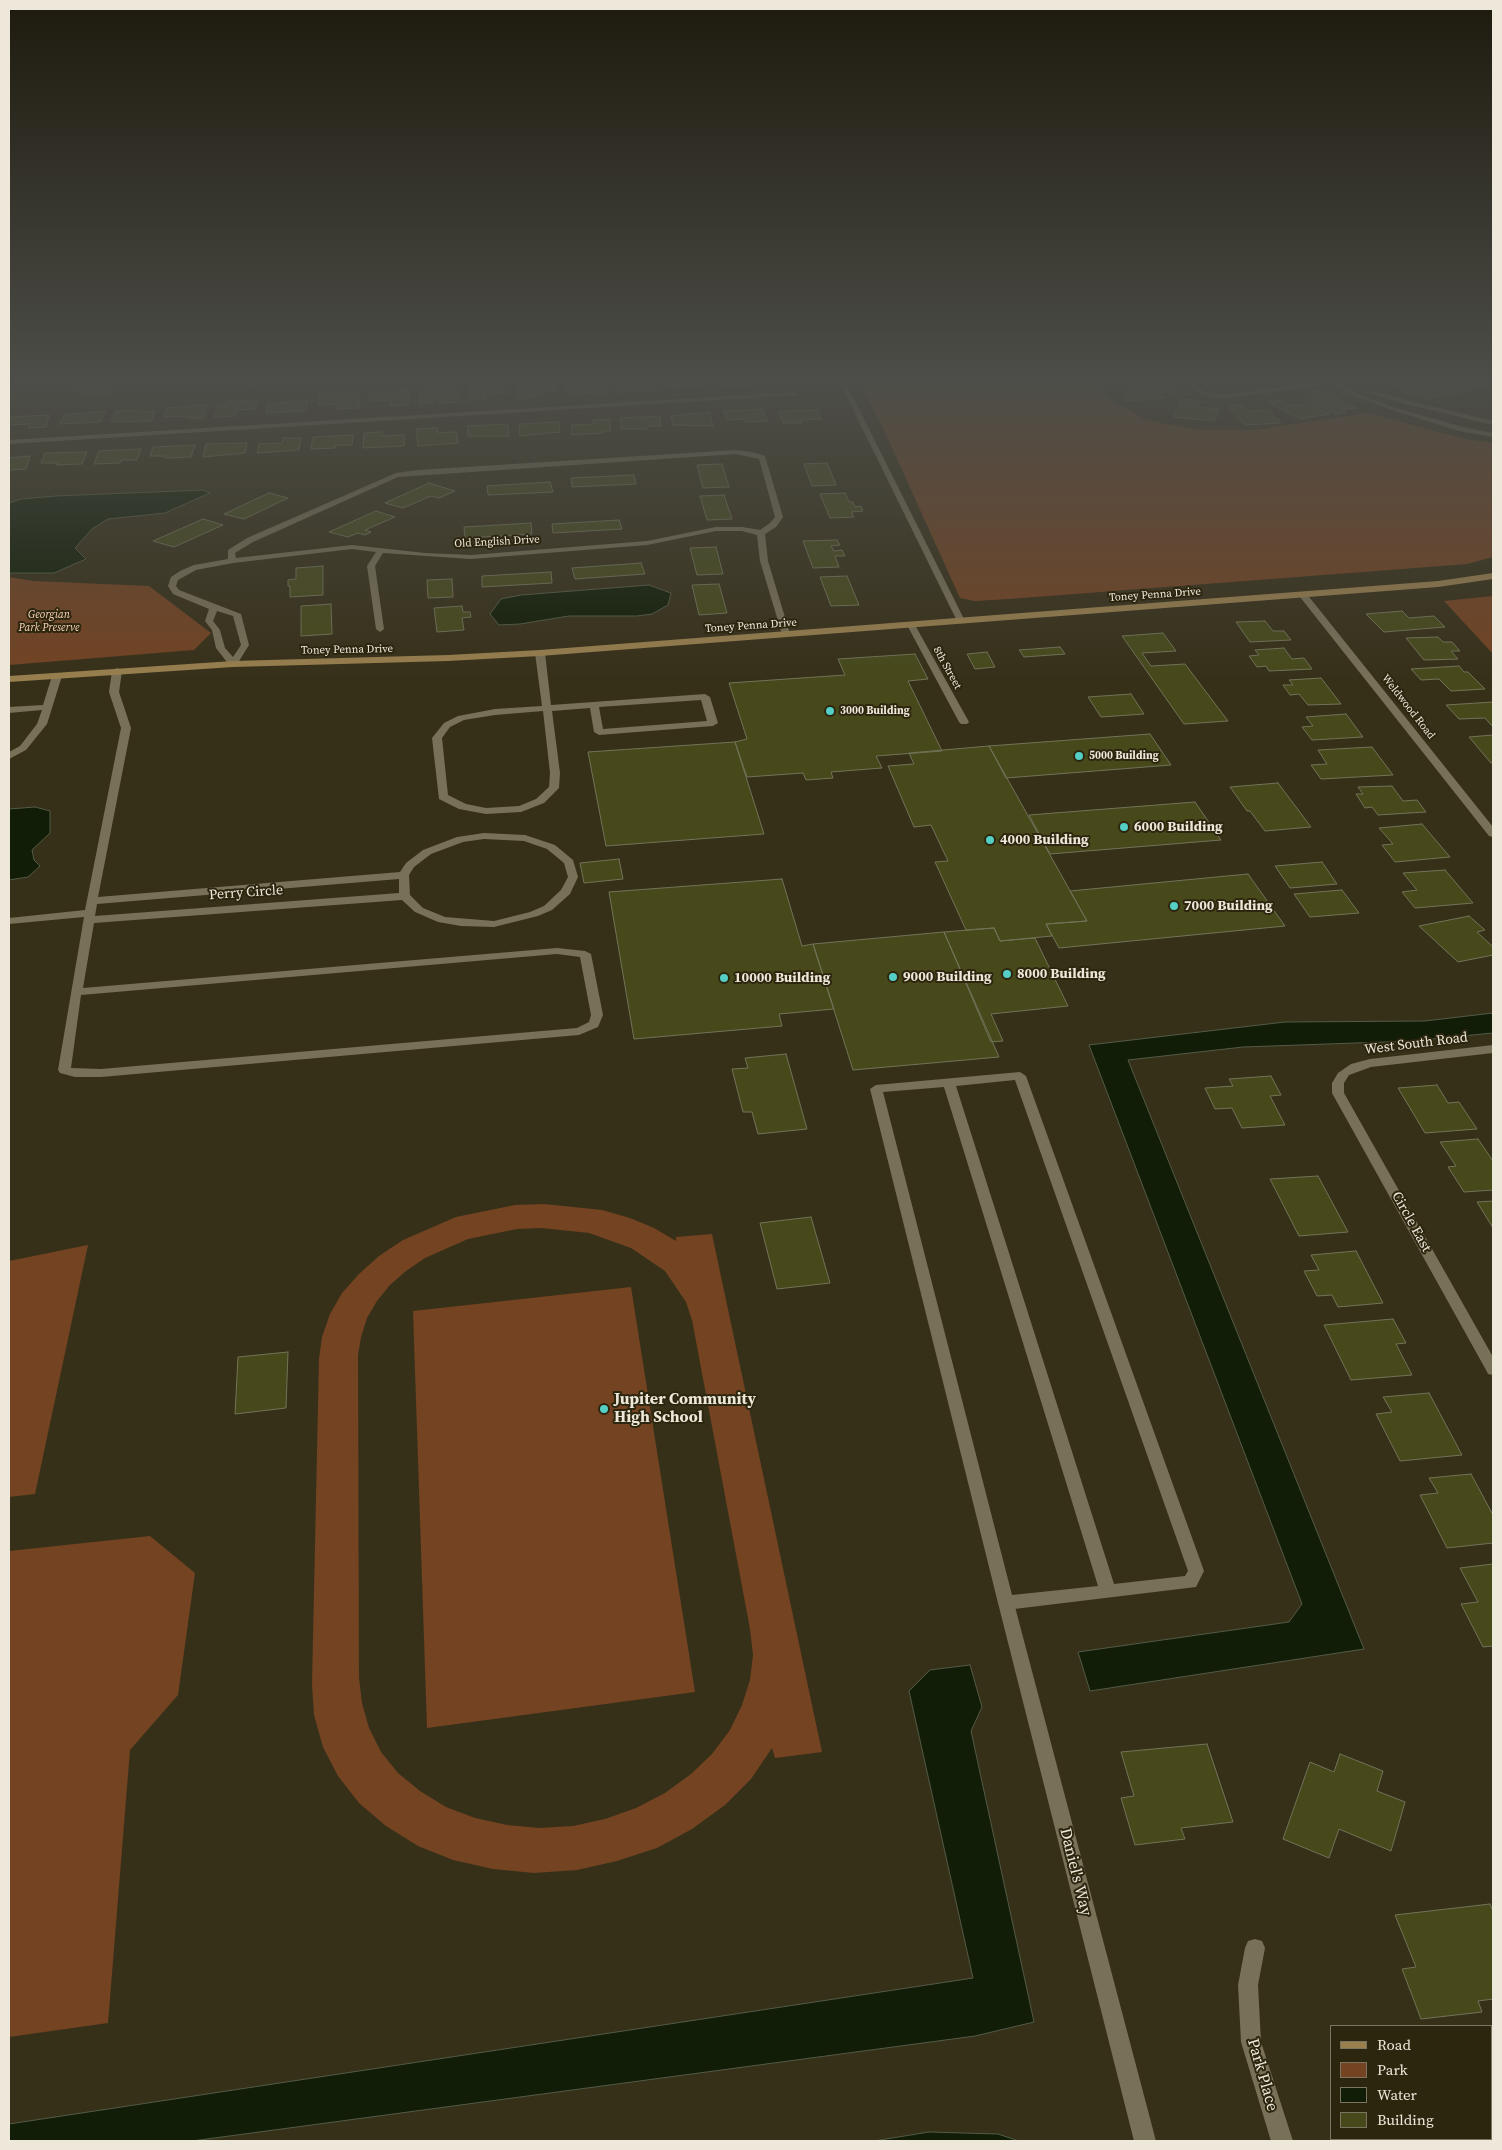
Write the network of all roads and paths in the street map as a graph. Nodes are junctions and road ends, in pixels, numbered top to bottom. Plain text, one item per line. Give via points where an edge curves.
1 (382, 481) edge
2 (769, 481) edge
3 (891, 481) edge
4 (761, 532) junction
5 (381, 550) junction
6 (234, 561) junction
7 (1493, 576) edge
8 (1303, 594) junction
9 (214, 608) junction
10 (961, 621) junction
11 (911, 625) junction
12 (380, 629) dead end
13 (786, 634) junction
14 (540, 653) junction
15 (233, 664) junction
16 (118, 672) junction
17 (57, 676) junction
18 (9, 679) edge
19 (594, 705) junction
20 (48, 707) junction
21 (547, 708) junction
22 (9, 710) edge
23 (964, 722) dead end
24 (9, 756) edge
25 (1493, 834) edge
26 (404, 875) junction
27 (405, 896) junction
28 (90, 911) junction
29 (9, 921) edge
30 (76, 992) junction
31 (1493, 1049) edge
32 (1344, 1074) joint
33 (949, 1082) junction
34 (1493, 1370) edge
35 (1108, 1591) junction
36 (1006, 1603) junction
37 (1255, 1948) dead end
38 (1145, 2141) edge
39 (1282, 2141) edge

1 - 6 street via 250,540 231,552
2 - 4 street via 779,518
3 - 10 street
4 - 5 street, Old English Drive via 716,529 647,543 471,557
4 - 13 street via 764,561
5 - 6 street, Old English Drive via 352,547
5 - 12 street via 371,566
6 - 9 street, Old English Drive via 194,568 174,579 172,586 176,592
7 - 8 street, Toney Penna Drive via 1438,584
8 - 10 street, Toney Penna Drive
8 - 25 street, Weldwood Road
9 - 15 street via 209,621 216,630 221,648
9 - 15 street via 237,614 244,645
10 - 11 street, Toney Penna Drive
11 - 13 street, Toney Penna Drive
11 - 23 street, 8th Street
13 - 14 street, Toney Penna Drive
14 - 15 street, Toney Penna Drive
14 - 21 street
15 - 16 street, Toney Penna Drive
16 - 17 street, Toney Penna Drive
16 - 28 street via 114,692 126,728
17 - 18 street, Toney Penna Drive
17 - 20 street
19 - 19 street via 599,732 713,723 705,697
19 - 21 street
20 - 22 street
20 - 24 street via 42,724 23,748
21 - 21 street via 496,712 461,718 447,725 437,738 443,797 463,807 486,811 521,809 540,801 554,788
26 - 27 street
26 - 27 street via 410,865 426,852 462,839 484,836 525,838 551,847 569,862 573,877 566,892 548,908 494,924 442,920 419,910
26 - 28 street, Perry Circle
27 - 28 street, Perry Circle
28 - 29 street, Perry Circle
28 - 30 street
30 - 30 street via 557,951 585,954 597,1016 594,1024 579,1031 75,1073 64,1070
31 - 32 street, West South Road via 1370,1063
32 - 34 street, Circle East via 1338,1083 1338,1093
33 - 35 street
33 - 35 street via 1020,1076 1196,1571 1190,1582
33 - 36 street, Daniel's Way via 876,1089
35 - 36 street
36 - 38 street, Daniel's Way
37 - 39 street, Park Place via 1248,1985 1251,2042

